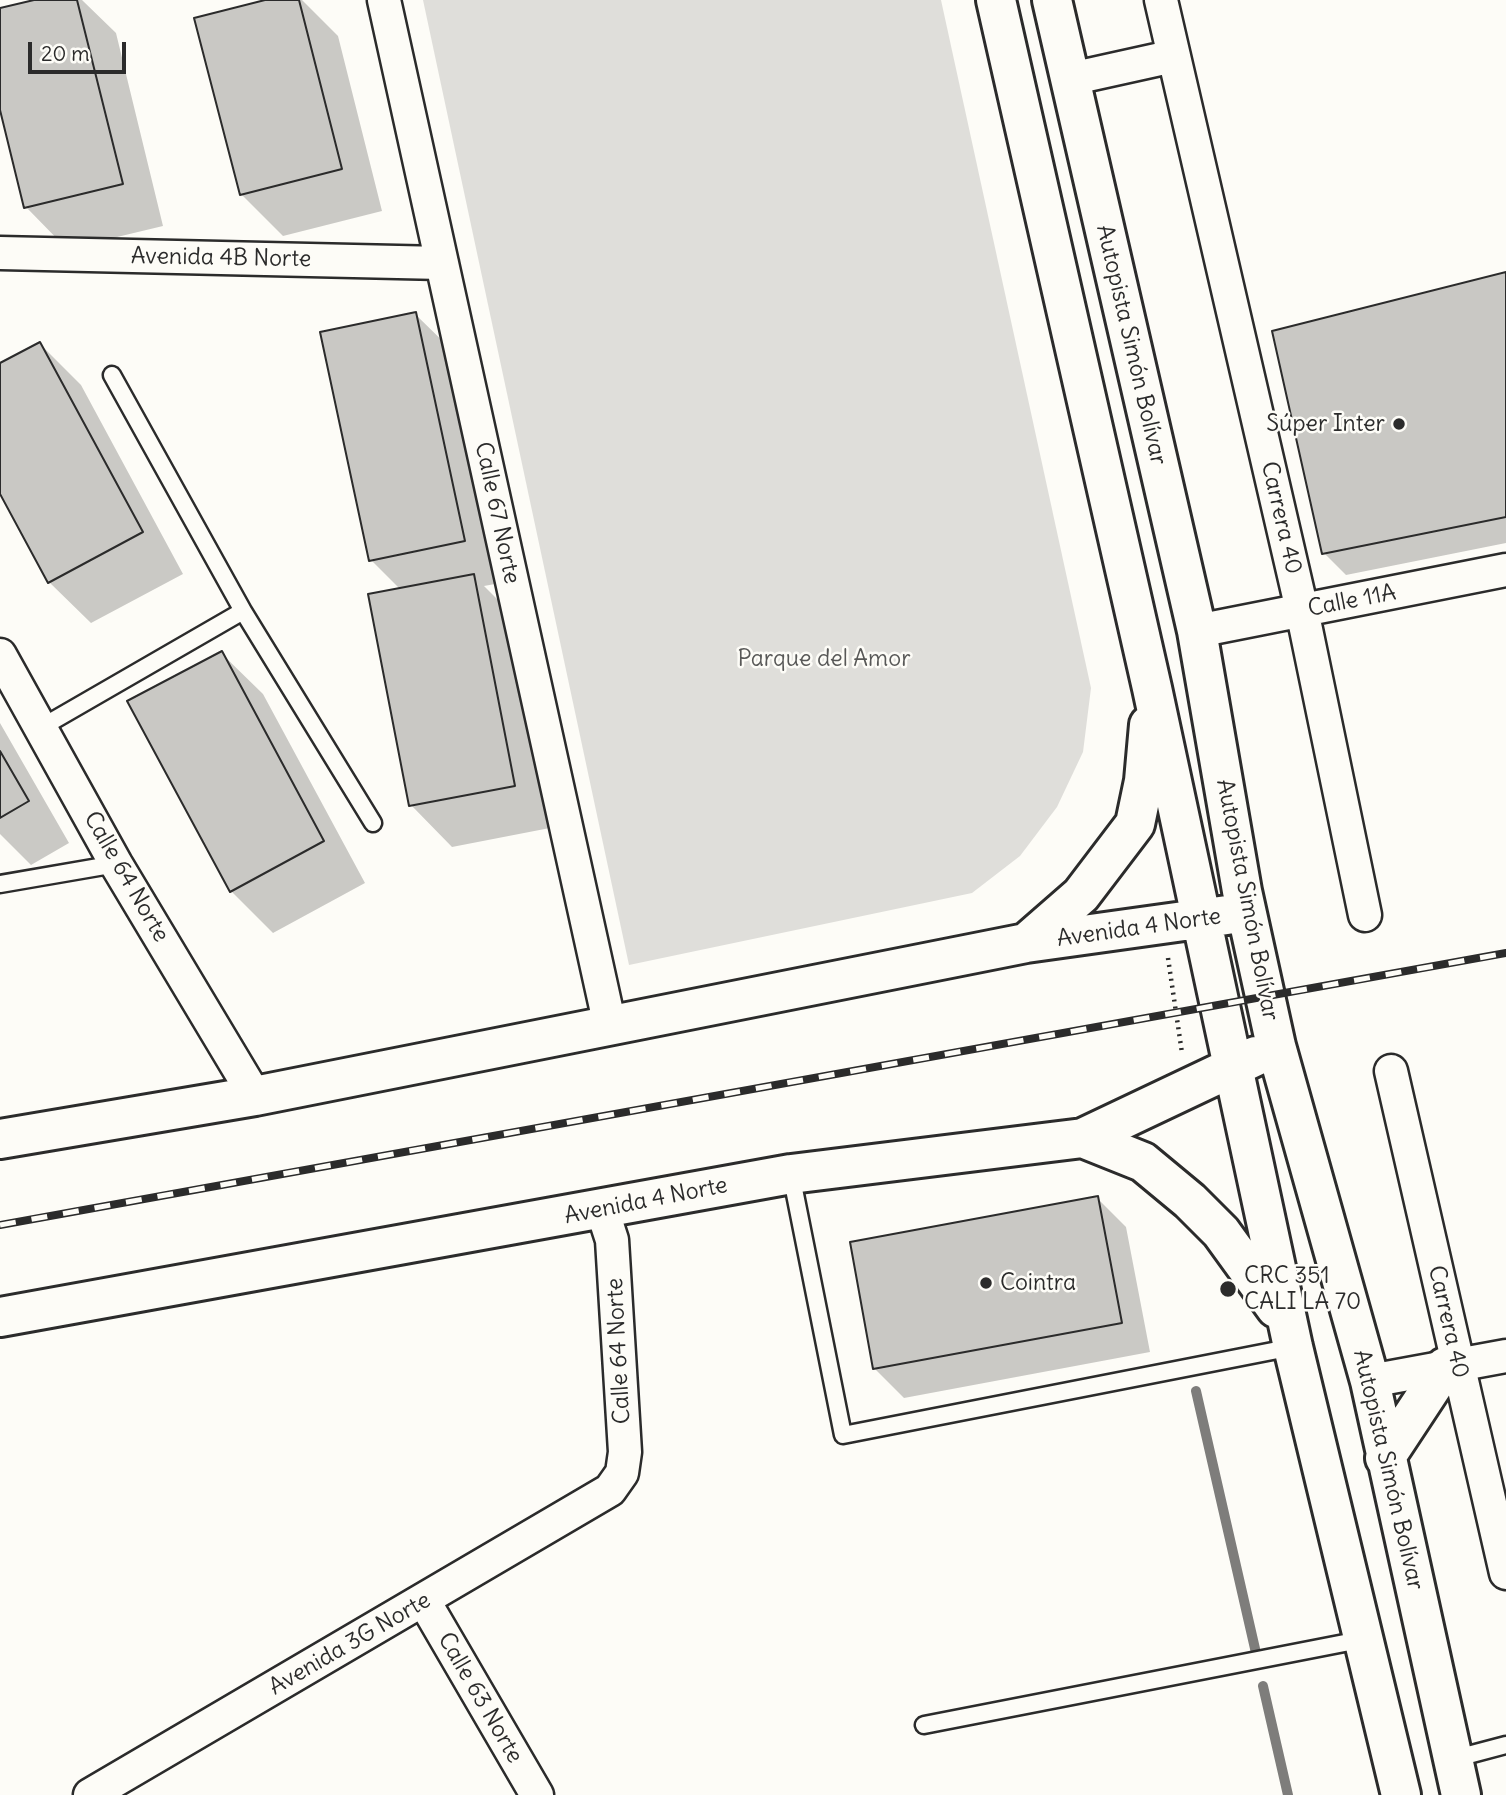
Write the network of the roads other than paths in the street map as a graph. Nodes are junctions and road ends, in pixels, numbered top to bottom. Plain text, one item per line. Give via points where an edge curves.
1 (384, 0) edge
2 (996, 0) edge
3 (1052, 0) edge
4 (1161, 0) edge
5 (1174, 56) junction
6 (1070, 79) junction
7 (0, 253) edge
8 (442, 263) junction
9 (112, 375) dead end
10 (1506, 570) edge
11 (1302, 610) junction
12 (243, 611) junction
13 (1198, 631) junction
14 (0, 655) edge
15 (1152, 688) junction
16 (42, 727) junction
17 (373, 823) dead end
18 (117, 864) junction
19 (0, 884) edge
20 (1247, 913) junction
21 (1365, 915) dead end
22 (1201, 919) junction
23 (1026, 943) junction
24 (610, 1027) junction
25 (1276, 1046) junction
26 (1233, 1067) junction
27 (1391, 1071) dead end
28 (256, 1096) junction
29 (1083, 1138) junction
30 (0, 1139) edge
31 (791, 1174) junction
32 (602, 1209) junction
33 (0, 1317) edge
34 (1293, 1348) junction
35 (1506, 1356) edge
36 (1451, 1366) junction
37 (1370, 1381) junction
38 (1385, 1458) junction
39 (610, 1490) joint
40 (1506, 1573) edge
41 (424, 1601) junction
42 (1365, 1639) junction
43 (924, 1725) dead end
44 (1506, 1745) edge
45 (1453, 1759) junction
46 (90, 1795) edge
47 (537, 1795) edge
48 (1401, 1795) edge
49 (1461, 1795) edge

1 - 8 street, Calle 67 Norte
2 - 15 main road, Autopista Simón Bolívar
3 - 6 main road, Autopista Simón Bolívar
4 - 5 street, Carrera 40
5 - 6 street
5 - 11 street, Carrera 40
6 - 13 main road, Autopista Simón Bolívar
7 - 8 street, Avenida 4B Norte
8 - 24 street, Calle 67 Norte
9 - 12 lane
10 - 11 street, Calle 11A
11 - 13 street, Calle 11A
11 - 21 street, Carrera 40
12 - 16 lane
12 - 17 lane
13 - 20 main road, Autopista Simón Bolívar
14 - 16 street, Calle 64 Norte
15 - 22 main road, Autopista Simón Bolívar
15 - 23 main road via 1144,781 1135,824 1081,895
16 - 18 street, Calle 64 Norte
18 - 19 lane
18 - 28 street, Calle 64 Norte
20 - 22 main road, Avenida 4 Norte
20 - 25 main road, Autopista Simón Bolívar
22 - 23 main road, Avenida 4 Norte
22 - 26 main road, Autopista Simón Bolívar
23 - 24 main road, Avenida 4 Norte
24 - 28 main road, Avenida 4 Norte
25 - 26 main road, Avenida 4 Norte
25 - 37 main road, Autopista Simón Bolívar
26 - 29 main road, Avenida 4 Norte
26 - 34 main road, Autopista Simón Bolívar
27 - 36 street, Carrera 40
28 - 30 main road, Avenida 4 Norte
29 - 31 main road, Avenida 4 Norte
29 - 34 main road via 1143,1162 1190,1201 1221,1232 1273,1300
31 - 32 main road, Avenida 4 Norte
31 - 34 lane via 843,1435
32 - 33 main road, Avenida 4 Norte
32 - 39 street, Calle 64 Norte via 612,1240 625,1452 622,1473
34 - 42 main road, Autopista Simón Bolívar
35 - 36 street
36 - 37 street
36 - 38 main road
36 - 40 street, Carrera 40
37 - 38 main road, Autopista Simón Bolívar
38 - 45 main road, Autopista Simón Bolívar
39 - 41 street, Avenida 3G Norte
41 - 46 street, Avenida 3G Norte
41 - 47 street, Calle 63 Norte
42 - 43 lane
42 - 48 main road, Autopista Simón Bolívar
44 - 45 lane
45 - 49 main road, Autopista Simón Bolívar

